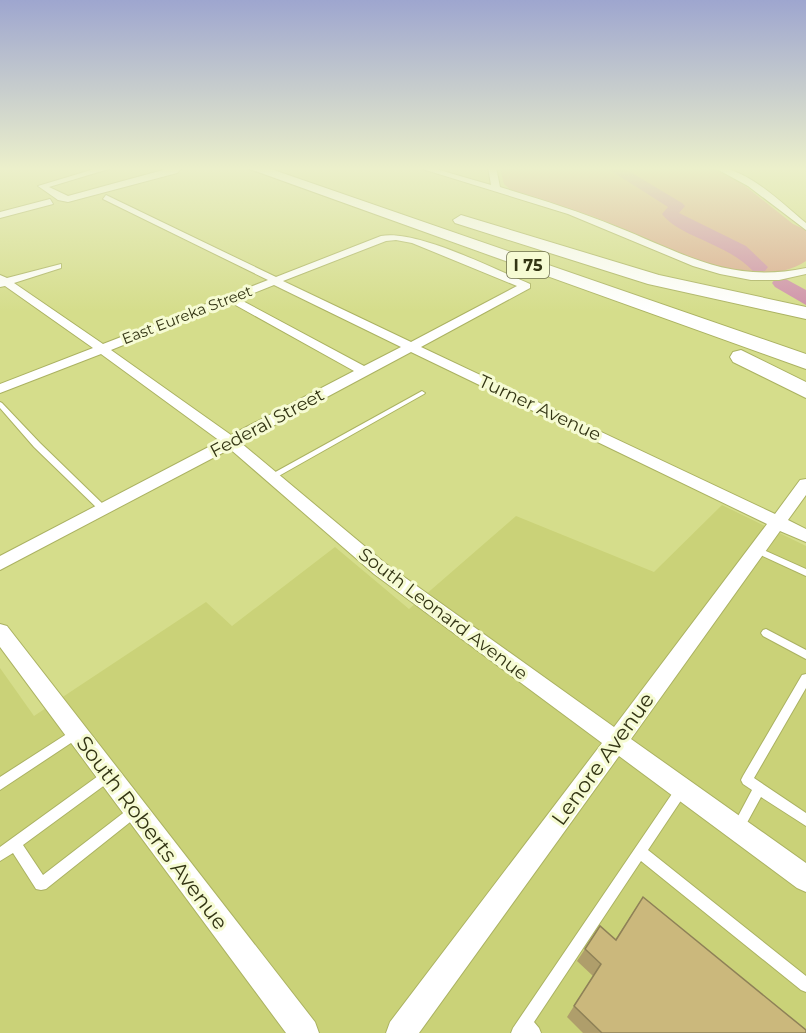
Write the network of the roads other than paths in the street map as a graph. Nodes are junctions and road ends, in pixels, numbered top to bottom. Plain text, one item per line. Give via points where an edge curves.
1 (144, 215) edge
2 (383, 215) edge
3 (386, 215) edge
4 (433, 215) edge
5 (446, 215) edge
6 (577, 215) edge
7 (791, 215) edge
8 (806, 227) edge
9 (57, 266) dead end
10 (806, 271) edge
11 (2, 281) edge
12 (274, 281) junction
13 (519, 281) joint
14 (230, 298) junction
15 (806, 313) edge
16 (727, 314) dead end
17 (412, 347) junction
18 (102, 349) junction
19 (806, 362) edge
20 (366, 372) junction
21 (0, 389) edge
22 (806, 391) edge
23 (422, 393) dead end
24 (0, 404) edge
25 (230, 443) junction
26 (274, 475) junction
27 (806, 484) edge
28 (103, 509) junction
29 (778, 522) junction
30 (806, 536) edge
31 (757, 550) junction
32 (0, 564) edge
33 (806, 573) edge
34 (0, 632) edge
35 (766, 633) dead end
36 (806, 655) edge
37 (806, 678) edge
38 (76, 733) junction
39 (615, 742) junction
40 (109, 775) junction
41 (0, 784) edge
42 (682, 789) junction
43 (759, 789) junction
44 (135, 810) junction
45 (806, 820) edge
46 (737, 829) junction
47 (15, 844) junction
48 (640, 852) junction
49 (0, 855) edge
50 (806, 879) edge
51 (806, 985) edge
52 (525, 1030) edge
53 (304, 1033) edge
54 (401, 1033) edge

1 - 12 street, Turner Avenue
2 - 22 highway via 643,314 752,362
3 - 19 highway, I 75
4 - 16 highway, I 75
5 - 15 highway via 629,273
6 - 10 street via 724,271 763,276
7 - 8 street
9 - 11 street
11 - 18 street, South Leonard Avenue
12 - 13 street, East Eureka Street via 390,237 406,239
12 - 14 street, East Eureka Street
12 - 17 street, Turner Avenue
13 - 17 street, Federal Street via 524,288
14 - 18 street, East Eureka Street
14 - 20 street
17 - 20 street, Federal Street
17 - 29 street, Turner Avenue
18 - 21 street, East Eureka Street
18 - 25 street, South Leonard Avenue
20 - 25 street, Federal Street
23 - 26 lane
24 - 28 lane
25 - 26 street, South Leonard Avenue
25 - 28 street, Federal Street
26 - 39 street, South Leonard Avenue via 380,569
27 - 29 street, Lenore Avenue
28 - 32 street, Federal Street
29 - 30 street, Turner Avenue
29 - 31 street, Lenore Avenue
31 - 33 lane
31 - 39 street, Lenore Avenue
34 - 38 street, South Roberts Avenue
35 - 36 lane
37 - 43 lane via 747,780
38 - 40 street, South Roberts Avenue
38 - 41 lane
39 - 42 street, South Leonard Avenue
39 - 54 street, Lenore Avenue
40 - 44 street, South Roberts Avenue
40 - 47 lane
42 - 46 street, South Leonard Avenue
42 - 48 lane
43 - 45 lane
43 - 46 lane
44 - 47 lane via 41,884
44 - 53 street, South Roberts Avenue
46 - 50 street, South Leonard Avenue
47 - 49 lane
48 - 51 lane
48 - 52 lane

